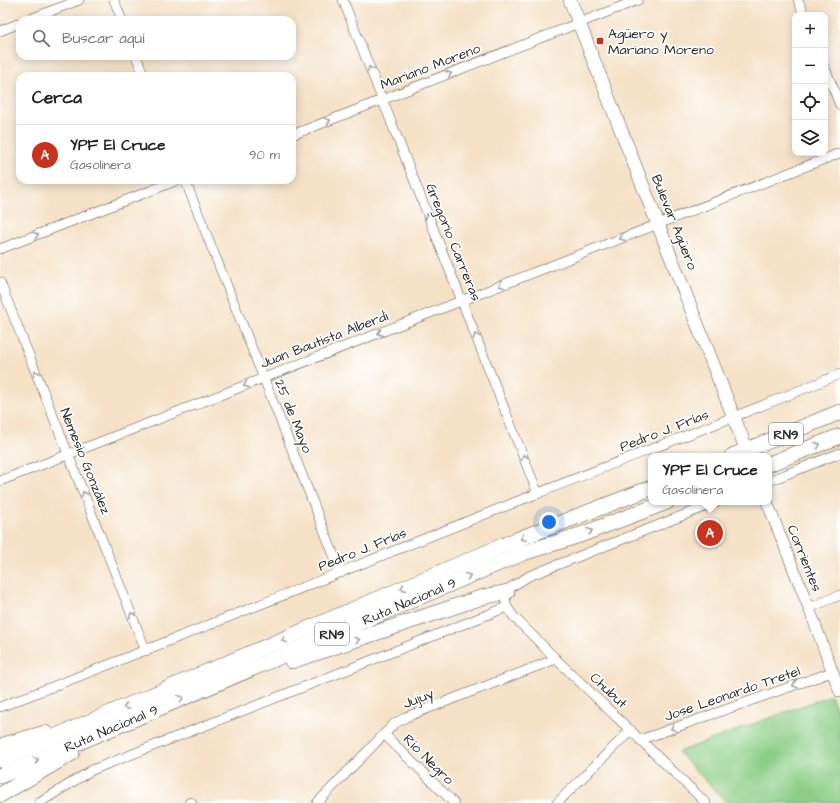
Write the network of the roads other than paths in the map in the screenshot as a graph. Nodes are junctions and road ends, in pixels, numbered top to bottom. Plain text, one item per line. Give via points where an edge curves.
1 (79, 0) edge
2 (114, 0) edge
3 (343, 0) edge
4 (570, 0) edge
5 (638, 0) edge
6 (798, 0) edge
7 (803, 12) edge
8 (38, 16) edge
9 (120, 16) edge
10 (579, 23) junction
11 (16, 25) edge
12 (0, 31) edge
13 (138, 60) edge
14 (142, 72) edge
15 (828, 76) edge
16 (382, 100) junction
17 (840, 106) edge
18 (296, 133) edge
19 (840, 153) edge
20 (168, 184) edge
21 (187, 184) edge
22 (658, 224) junction
23 (0, 249) edge
24 (0, 282) edge
25 (462, 301) junction
26 (840, 374) edge
27 (264, 378) junction
28 (840, 412) edge
29 (735, 417) junction
30 (840, 436) edge
31 (748, 453) edge
32 (840, 453) edge
33 (68, 454) junction
34 (772, 463) edge
35 (772, 480) edge
36 (0, 481) edge
37 (648, 489) edge
38 (538, 494) junction
39 (659, 505) edge
40 (709, 505) edge
41 (768, 505) edge
42 (340, 573) junction
43 (507, 592) junction
44 (840, 595) edge
45 (507, 607) junction
46 (809, 608) junction
47 (146, 651) junction
48 (556, 659) junction
49 (832, 672) junction
50 (226, 679) junction
51 (840, 692) edge
52 (0, 707) edge
53 (87, 723) junction
54 (116, 726) junction
55 (631, 730) junction
56 (384, 734) junction
57 (640, 740) junction
58 (0, 746) edge
59 (0, 760) edge
60 (0, 776) edge
61 (1, 798) edge
62 (40, 803) edge
63 (317, 803) edge
64 (454, 803) edge
65 (557, 803) edge
66 (706, 803) edge

1 - 8 street
2 - 9 street
16 -> 3 street, Gregorio Carreras
4 - 10 main road, Bulevar Agüero
5 - 10 street, Mariano Moreno
6 - 7 street
16 -> 10 street, Mariano Moreno
10 - 22 main road, Bulevar Agüero
11 - 12 street
13 - 14 street
15 - 17 street
18 -> 16 street, Mariano Moreno
25 -> 16 street, Gregorio Carreras
19 - 22 street, Juan Bautista Alberdi
23 -> 20 street
21 - 27 street, 25 de Mayo
22 -> 25 street, Juan Bautista Alberdi
22 - 29 main road, Bulevar Agüero
33 -> 24 street, Nemesio González
25 -> 27 street, Juan Bautista Alberdi
38 -> 25 street, Gregorio Carreras
26 - 29 street, Pedro J. Frías
27 -> 33 street, Juan Bautista Alberdi
27 - 42 street, 25 de Mayo
28 - 31 highway, RN9
29 - 31 main road, Bulevar Agüero
29 - 38 street, Pedro J. Frías
34 -> 30 highway, RN9
32 - 35 street
33 - 36 street, Juan Bautista Alberdi
47 -> 33 street, Nemesio González
37 -> 53 highway, Ruta Nacional 9 / RN9 via 516,540
38 - 42 street, Pedro J. Frías
50 -> 39 highway, Ruta Nacional 9 / RN9 via 523,553
40 - 43 street via 529,576
41 - 46 street, Corrientes
42 - 47 street, Pedro J. Frías
43 - 45 street
50 -> 43 highway via 290,662 483,597
44 - 46 street
45 - 48 street, Chubut
45 - 62 street via 92,770
46 - 49 street, Corrientes
47 - 52 street, Pedro J. Frías
48 - 55 street, Chubut
48 - 56 street, Jujuy via 406,717
49 - 51 street, Corrientes
49 -> 57 street, Jose Leonardo Tretel
54 -> 50 highway, Ruta Nacional 9 / RN9
53 - 58 highway
53 - 59 highway, Ruta Nacional 9 / RN9
60 -> 54 highway, Ruta Nacional 9 / RN9
54 - 61 highway
55 - 57 street, Chubut
55 - 65 street
56 - 63 street, Jujuy
56 - 64 street, Río Negro
57 - 66 street, Chubut

